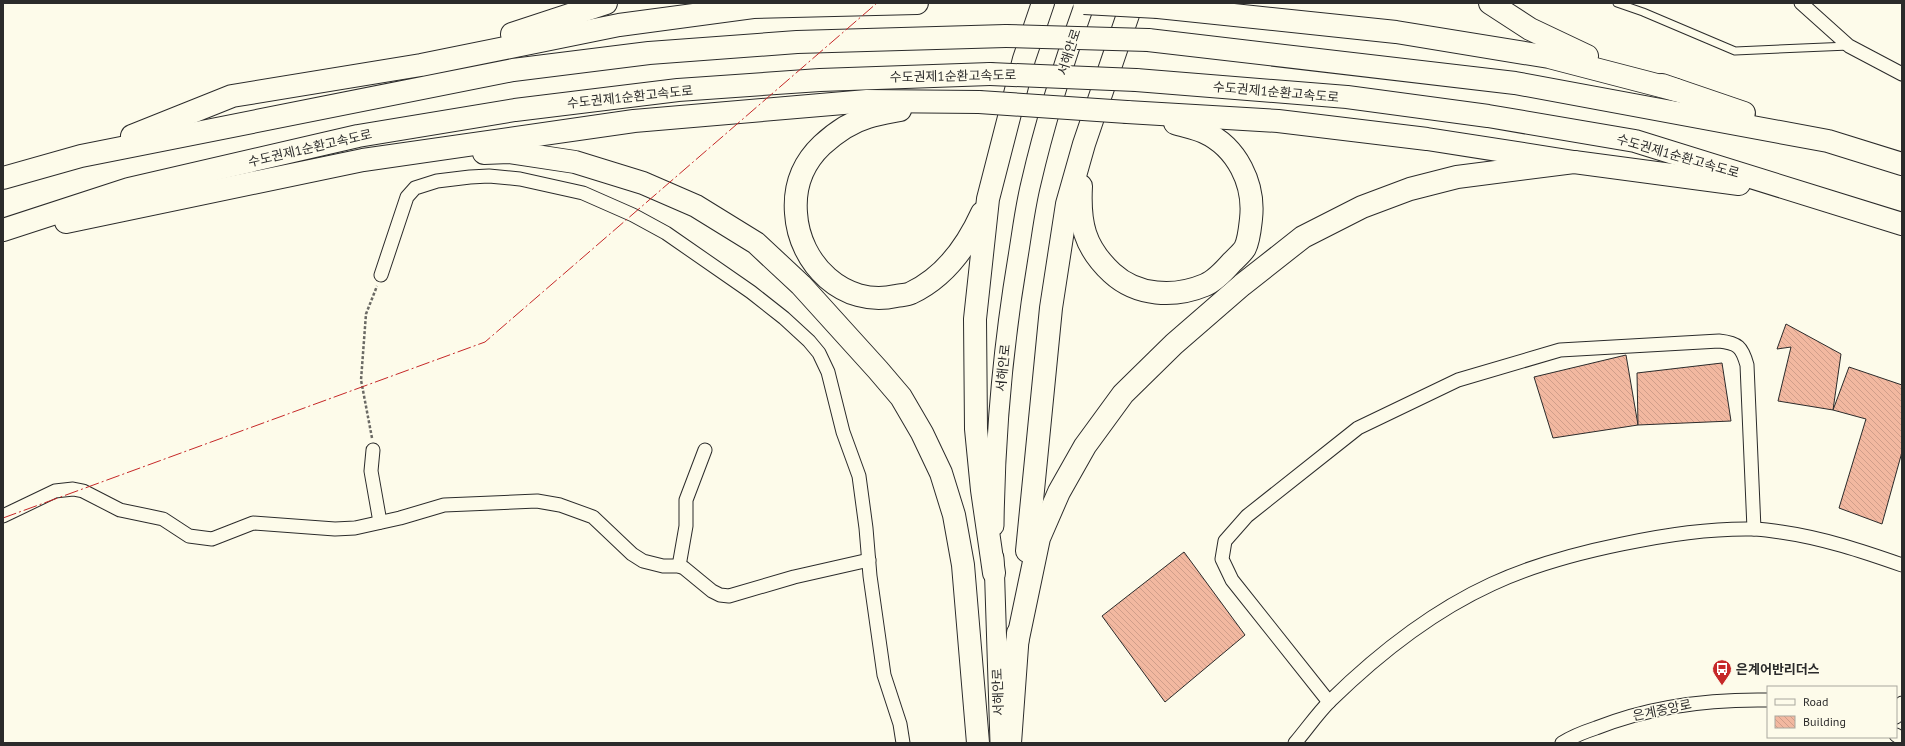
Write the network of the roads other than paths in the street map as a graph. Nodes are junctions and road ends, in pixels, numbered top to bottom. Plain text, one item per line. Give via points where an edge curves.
1 (606, 3) edge
2 (918, 3) edge
3 (1043, 3) edge
4 (1084, 3) edge
5 (1132, 3) edge
6 (1267, 3) edge
7 (1490, 3) edge
8 (1617, 3) edge
9 (1801, 3) edge
10 (1224, 13) junction
11 (1849, 46) junction
12 (421, 65) junction
13 (1902, 74) edge
14 (1676, 90) junction
15 (969, 102) junction
16 (1127, 112) junction
17 (1828, 141) junction
18 (1084, 144) junction
19 (80, 156) junction
20 (363, 160) junction
21 (1574, 162) junction
22 (1902, 164) edge
23 (3, 178) edge
24 (1801, 192) junction
25 (988, 199) junction
26 (1902, 224) edge
27 (3, 230) edge
28 (3, 236) edge
29 (381, 275) road end
30 (372, 450) road end
31 (705, 450) dead end
32 (3, 516) edge
33 (380, 522) junction
34 (1754, 529) junction
35 (869, 560) junction
36 (1902, 565) edge
37 (679, 566) junction
38 (994, 573) junction
39 (1016, 648) junction
40 (1767, 700) edge
41 (1329, 702) junction
42 (1902, 703) edge
43 (1897, 715) edge
44 (904, 743) edge
45 (978, 743) edge
46 (1000, 743) edge
47 (1010, 743) edge
48 (1295, 743) edge
49 (1562, 743) edge

1 - 12 highway
2 - 12 highway via 753,7 619,25
3 - 25 highway via 1024,59
4 - 10 highway, bridge
4 - 38 main road, 서해안로 via 1068,49 1030,184 1015,276 1001,375 995,466
5 - 18 highway
6 - 10 highway
7 - 14 highway via 1530,29 1582,54
8 - 11 lane via 1735,51
9 - 11 street
10 - 14 highway via 1396,32 1550,56
11 - 13 street
12 - 19 highway via 232,96
14 - 17 highway
15 - 16 highway, bridge
15 - 20 highway via 867,101 712,113 634,121
15 - 25 highway via 900,110 867,117 833,135 813,154 800,175 795,199 796,219 800,238 811,260 826,278 843,289 865,298 886,299 910,293 950,265 976,227
16 - 18 highway via 1204,132 1223,144 1239,163 1248,183 1252,203 1245,248 1224,271 1206,285 1183,292 1155,293 1140,290 1118,280 1101,264 1082,227 1080,200
16 - 21 highway via 1278,121 1427,139
17 - 19 highway, bridge via 1515,83 1148,40 1006,36 797,42 649,53 513,70
17 - 22 highway
18 - 39 highway via 1067,204 1051,308
19 - 23 highway
20 - 28 highway
20 - 45 highway via 509,152 575,162 643,183 696,206 756,243 801,285 901,397 941,473 954,515 963,565
21 - 24 highway
21 - 39 highway via 1457,177 1410,189 1362,207 1303,237 1174,344 1123,394 1085,446 1059,492 1039,538
24 - 26 highway, 수도권제1순환고속도로
24 - 27 highway, 수도권제1순환고속도로, bridge via 1635,141 1488,116 1347,98 1136,80 990,74 820,80 678,90 515,110 358,136 129,189
25 - 38 highway via 975,319 976,429
29 - 35 street via 407,197 415,188 437,181 476,177 520,179 583,193 666,233 784,318 819,353 828,372 843,432 859,476
30 - 33 street via 371,471
31 - 37 street via 686,500 686,526
32 - 33 street via 55,491 73,489 83,491 120,510 163,519 189,536 197,538 212,539 253,523 335,529 355,528
33 - 37 street via 444,505 537,501 560,505 593,517 632,554 643,560 664,566
34 - 36 street via 1795,534 1847,546
34 - 41 street via 1694,533 1618,545 1544,564 1492,584 1430,618 1385,651
34 - 41 street via 1747,365 1744,353 1730,342 1560,350 1458,380 1358,428 1247,516 1225,540 1222,559 1232,580
35 - 37 street via 794,577 729,596 712,591
35 - 44 street via 884,675
38 - 46 main road, 서해안로
39 - 47 highway
40 - 49 street, 은계중앙로 via 1696,702 1655,709 1611,722
41 - 48 street
42 - 43 street

